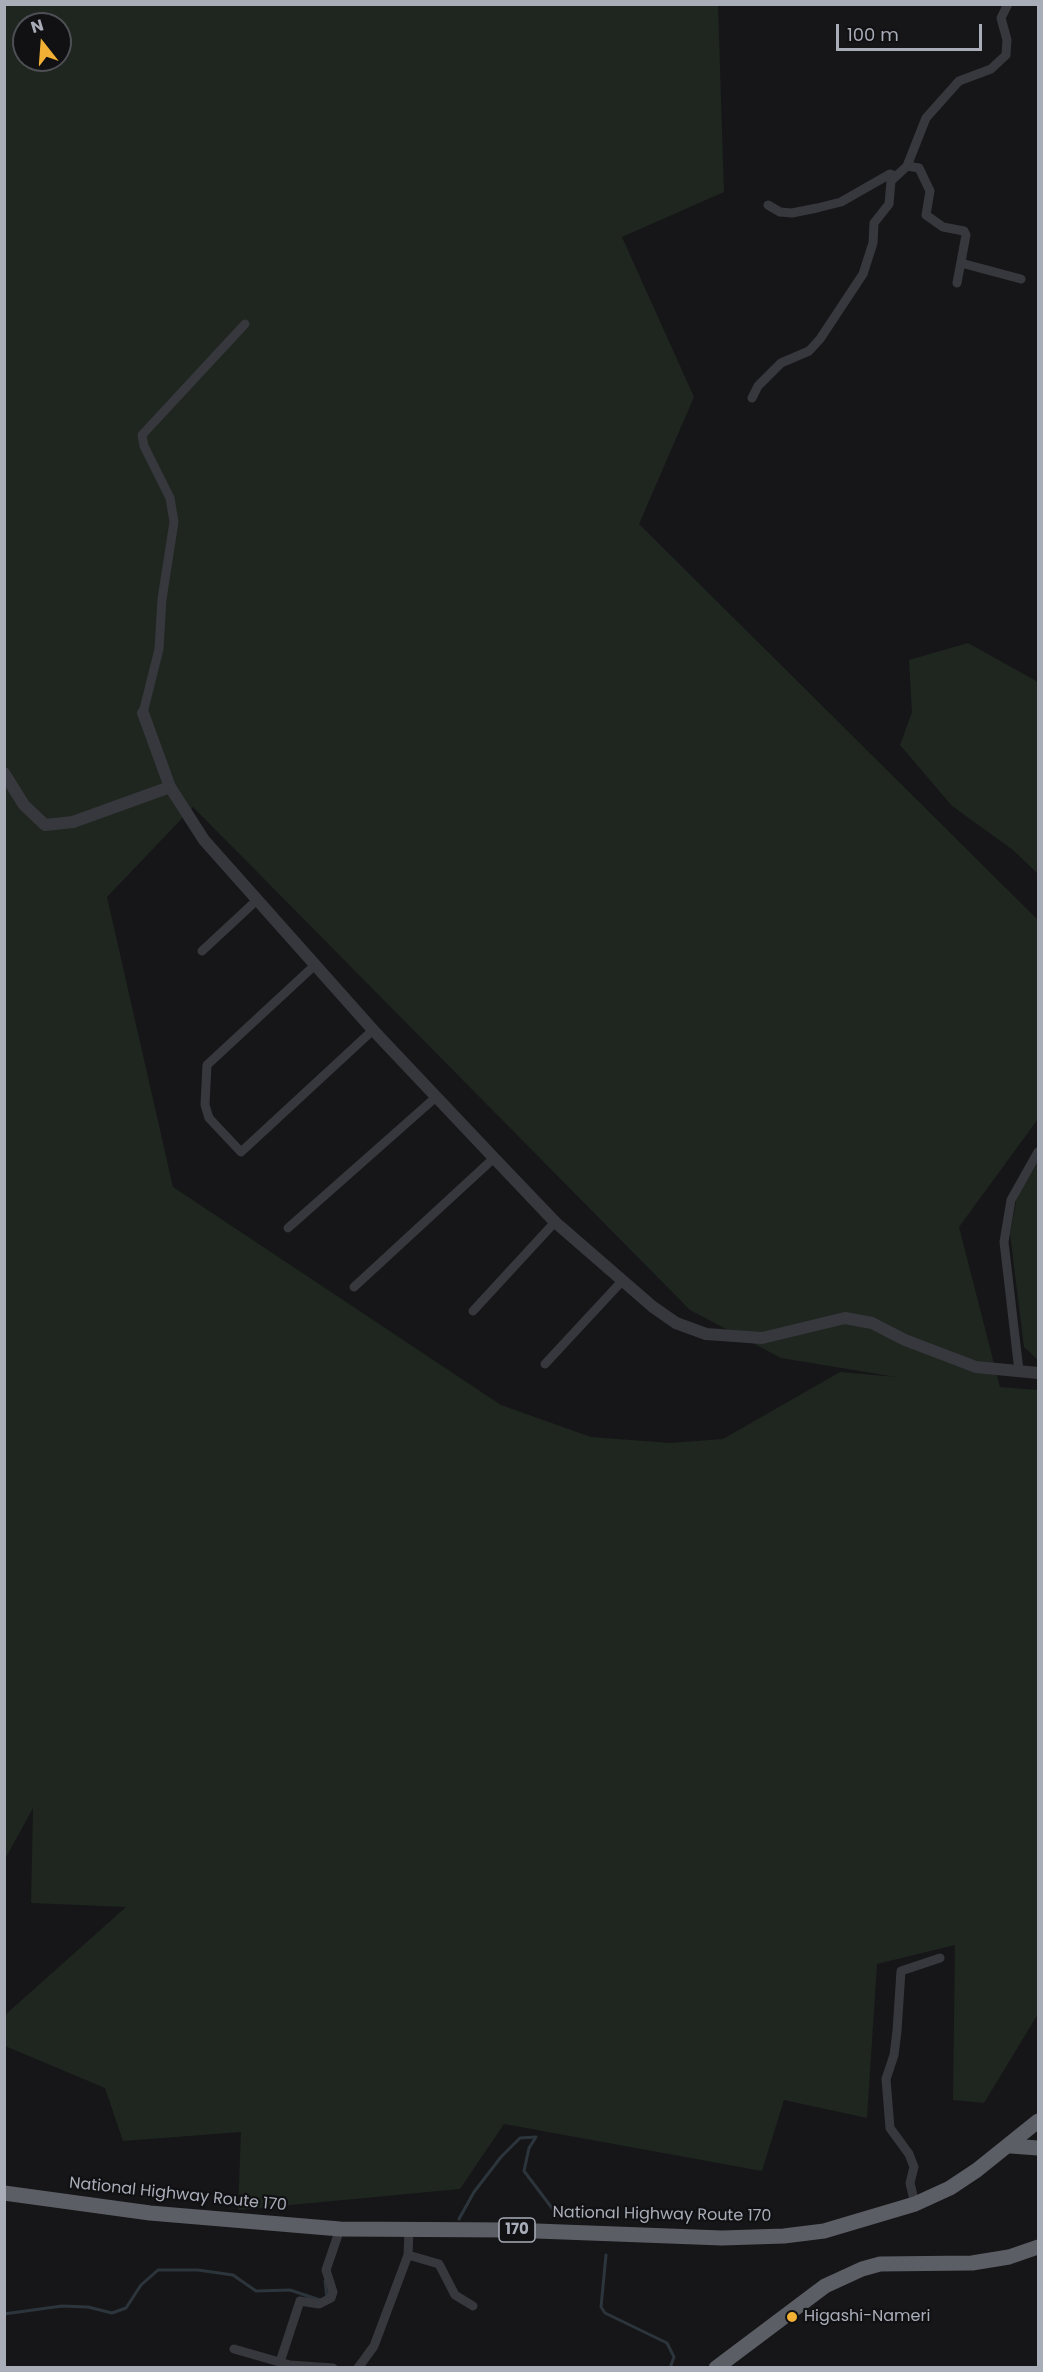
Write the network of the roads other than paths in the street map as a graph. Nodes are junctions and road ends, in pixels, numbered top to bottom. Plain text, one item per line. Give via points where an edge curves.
1 (1008, 4) edge
2 (907, 166) junction
3 (895, 176) junction
4 (768, 205) dead end
5 (961, 263) junction
6 (1021, 279) dead end
7 (957, 283) dead end
8 (245, 324) dead end
9 (752, 398) dead end
10 (143, 713) joint
11 (4, 773) edge
12 (170, 787) junction
13 (258, 899) junction
14 (202, 951) dead end
15 (315, 965) junction
16 (373, 1030) junction
17 (436, 1096) junction
18 (1038, 1152) edge
19 (494, 1158) junction
20 (555, 1222) junction
21 (288, 1228) dead end
22 (622, 1280) junction
23 (354, 1287) dead end
24 (472, 1311) dead end
25 (544, 1364) dead end
26 (1019, 1371) junction
27 (1038, 1373) edge
28 (940, 1958) dead end
29 (1038, 2113) edge
30 (1038, 2121) edge
31 (1011, 2146) junction
32 (1038, 2148) edge
33 (977, 2170) junction
34 (4, 2193) edge
35 (915, 2204) junction
36 (340, 2229) junction
37 (409, 2231) junction
38 (1038, 2247) edge
39 (408, 2255) junction
40 (473, 2306) dead end
41 (234, 2349) dead end
42 (280, 2362) junction
43 (333, 2367) edge
44 (358, 2367) edge
45 (716, 2367) edge

1 - 2 street via 1001,18 1008,40 1006,55 991,69 954,86 926,118
2 - 3 street
2 - 5 street via 919,168 930,191 926,215 944,227 964,231
3 - 4 street via 890,174 841,202 817,208 792,213
3 - 9 street via 891,181 890,204 874,223 873,243 863,274 809,351 781,363 758,386
5 - 6 street
5 - 7 street
8 - 10 street via 142,435 170,498 174,522 159,650
10 - 12 street
11 - 12 street via 24,805 45,825 73,822
12 - 13 street via 204,840
13 - 14 street
13 - 15 street
15 - 16 street
15 - 16 street via 207,1065 205,1105 209,1118 241,1152
16 - 17 street
17 - 19 street
17 - 21 street
18 - 26 street via 1011,1200 1005,1233
19 - 20 street
19 - 23 street
20 - 22 street
20 - 24 street
22 - 25 street
22 - 26 street via 676,1323 706,1334 762,1338 845,1318 872,1323 975,1367
26 - 27 street
28 - 35 street via 900,1971 894,2055 885,2079 890,2128 914,2167 910,2183
29 - 33 highway
30 - 31 highway, National Highway Route 170 / 170
31 - 32 highway
31 - 33 highway, National Highway Route 170 / 170
33 - 35 highway, National Highway Route 170 / 170
34 - 36 highway, National Highway Route 170 / 170 via 150,2213
35 - 37 highway, National Highway Route 170 / 170 via 824,2231 784,2236
36 - 37 highway, National Highway Route 170 / 170
36 - 42 street via 326,2270 333,2292 331,2298 318,2304 300,2301
37 - 39 street
38 - 45 highway via 972,2263 890,2263 862,2269 825,2286
39 - 40 street via 439,2264 454,2295
39 - 44 street via 374,2346
41 - 42 street
42 - 43 street

